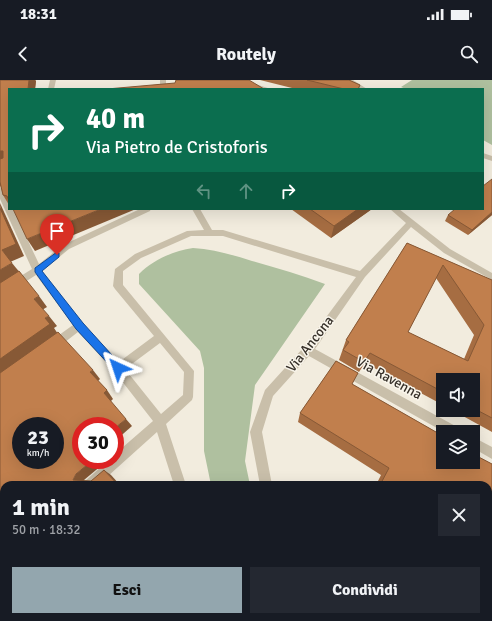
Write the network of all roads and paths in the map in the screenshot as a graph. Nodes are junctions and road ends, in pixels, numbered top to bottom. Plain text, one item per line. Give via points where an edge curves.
1 (235, 80) edge
2 (349, 80) edge
3 (264, 88) edge
4 (362, 88) edge
5 (0, 190) edge
6 (8, 207) edge
7 (9, 210) edge
8 (145, 210) edge
9 (197, 210) edge
10 (395, 210) edge
11 (411, 222) junction
12 (210, 233) junction
13 (37, 270) junction
14 (362, 275) junction
15 (492, 277) edge
16 (0, 294) edge
17 (80, 326) junction
18 (160, 337) junction
19 (308, 350) junction
20 (43, 352) edge
21 (118, 368) junction
22 (159, 421) junction
23 (442, 425) edge
24 (480, 446) edge
25 (492, 453) edge
26 (94, 481) edge
27 (179, 481) edge
28 (265, 481) edge

1 - 3 street
2 - 4 street
5 - 6 street
7 - 13 street
8 - 13 street via 66,247
9 - 12 street
10 - 11 street
11 - 14 street, Via Ancona
11 - 15 street via 447,251
12 - 14 street via 223,233
12 - 18 street via 190,233 138,256 120,269 118,286
13 - 16 street
13 - 17 street
14 - 19 street, Via Ancona
17 - 20 street
17 - 21 street
18 - 21 street
18 - 22 street via 189,370 188,397
19 - 23 street, Via Ravenna
19 - 28 street, Via Ancona via 269,393 256,432
21 - 22 street
22 - 26 street via 135,446
22 - 27 street
24 - 25 street

